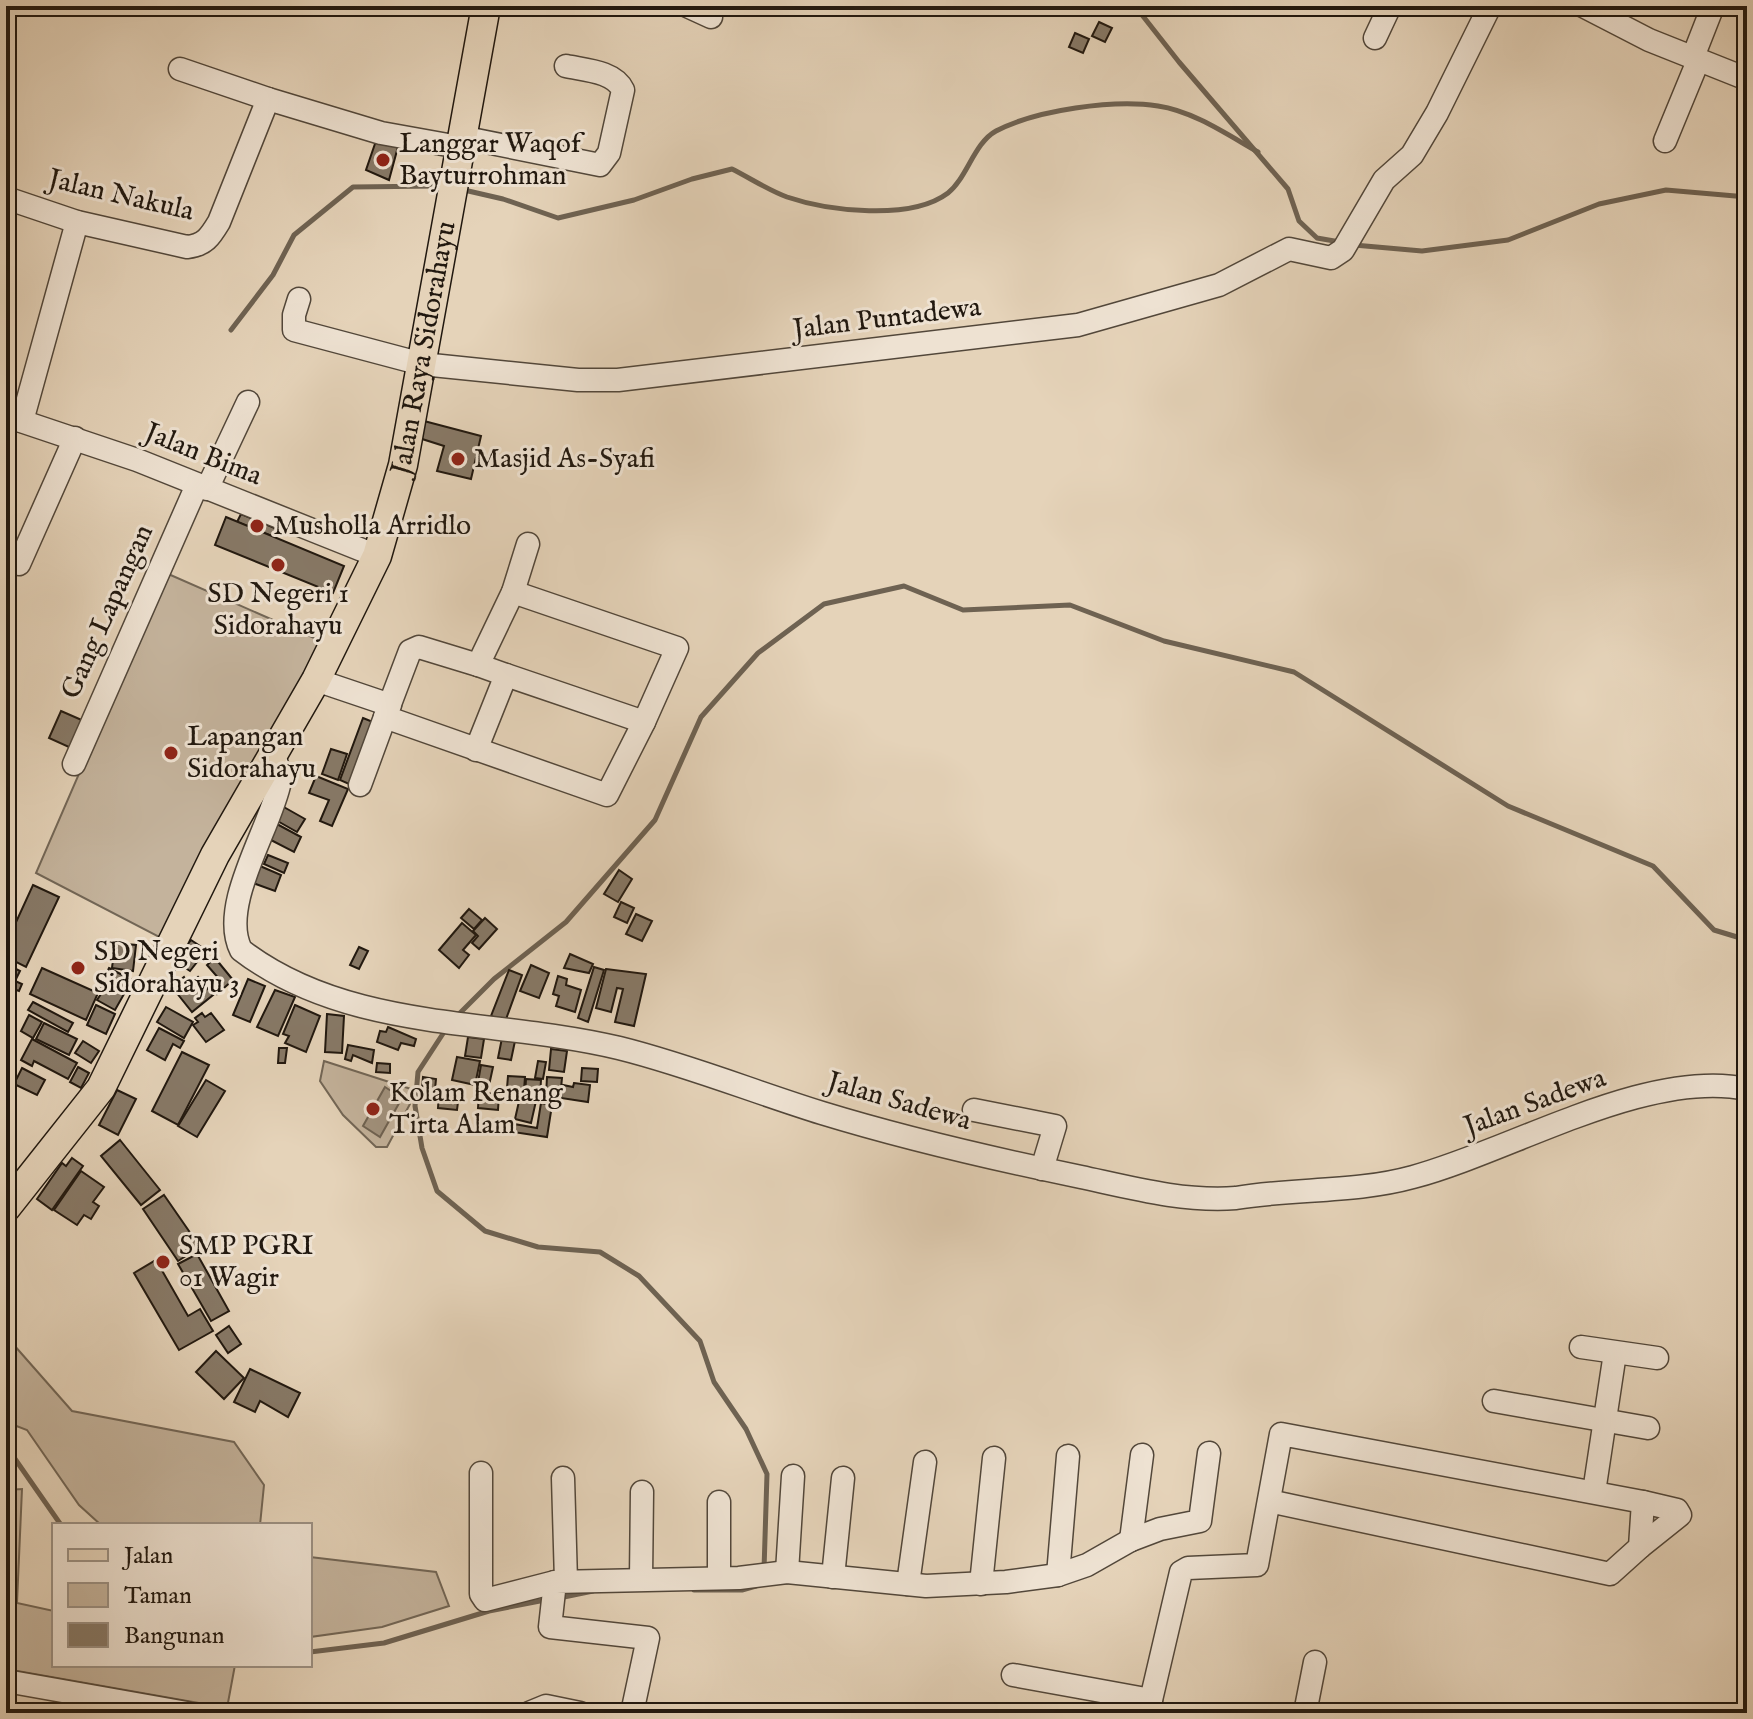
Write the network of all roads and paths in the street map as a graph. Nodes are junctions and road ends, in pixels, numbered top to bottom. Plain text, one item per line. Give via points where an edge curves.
1 (486, 6) edge
2 (687, 6) edge
3 (1390, 6) edge
4 (1490, 6) edge
5 (1583, 6) edge
6 (1713, 6) edge
7 (711, 17) dead end
8 (1375, 38) dead end
9 (1696, 59) junction
10 (566, 66) dead end
11 (180, 69) dead end
12 (1747, 79) edge
13 (268, 99) junction
14 (1665, 141) dead end
15 (460, 142) junction
16 (6, 198) edge
17 (77, 222) junction
18 (299, 299) dead end
19 (422, 364) junction
20 (248, 402) dead end
21 (14, 418) edge
22 (75, 438) junction
23 (202, 487) junction
24 (528, 544) dead end
25 (377, 556) junction
26 (19, 564) dead end
27 (513, 592) junction
28 (478, 665) junction
29 (506, 675) junction
30 (316, 680) junction
31 (388, 711) junction
32 (644, 722) junction
33 (476, 750) junction
34 (274, 757) junction
35 (74, 764) dead end
36 (360, 785) dead end
37 (1747, 1089) edge
38 (974, 1110) dead end
39 (1042, 1169) junction
40 (6, 1208) edge
41 (1581, 1347) dead end
42 (1615, 1353) junction
43 (1657, 1358) dead end
44 (1494, 1401) dead end
45 (1605, 1422) junction
46 (1648, 1428) dead end
47 (1209, 1453) dead end
48 (1142, 1455) dead end
49 (1068, 1456) dead end
50 (994, 1458) dead end
51 (925, 1462) dead end
52 (481, 1473) dead end
53 (793, 1476) dead end
54 (563, 1478) dead end
55 (843, 1478) dead end
56 (642, 1492) dead end
57 (1594, 1492) junction
58 (1269, 1501) junction
59 (719, 1502) dead end
60 (1643, 1502) junction
61 (1131, 1540) junction
62 (1640, 1547) junction
63 (782, 1572) junction
64 (1058, 1575) junction
65 (833, 1577) junction
66 (729, 1578) junction
67 (641, 1579) junction
68 (908, 1584) junction
69 (981, 1584) junction
70 (558, 1585) junction
71 (1315, 1662) dead end
72 (1013, 1675) dead end
73 (6, 1681) edge
74 (1150, 1706) edge
75 (187, 1713) edge
76 (529, 1713) edge
77 (580, 1713) edge
78 (632, 1713) edge
79 (1305, 1713) edge

1 - 15 main road, Jalan Raya Sidorahayu
2 - 7 street
3 - 8 street
4 - 19 street, Jalan Puntadewa via 1412,155 1384,180 1349,242 1331,258 1289,249 1219,285 1078,325 766,365 578,380
5 - 9 street
6 - 9 street
9 - 12 street
9 - 14 street
10 - 15 street via 606,75 623,90 609,153 600,165
11 - 13 street
13 - 15 street via 381,133
13 - 17 street, Jalan Nakula via 219,222 199,245 187,247
15 - 19 main road, Jalan Raya Sidorahayu
16 - 17 street, Jalan Nakula
17 - 21 street
18 - 19 street, Jalan Puntadewa via 293,324 300,334
19 - 25 main road, Jalan Raya Sidorahayu via 403,465
20 - 23 street, Gang Lapangan
21 - 22 street, Jalan Bima
22 - 23 street, Jalan Bima
22 - 26 street
23 - 25 street, Jalan Bima
23 - 35 street, Gang Lapangan
24 - 27 street
25 - 30 main road, Jalan Raya Sidorahayu
27 - 28 street
27 - 32 street via 677,648
28 - 29 street
28 - 31 street via 419,647 410,651
29 - 32 street
29 - 33 street
30 - 31 street
30 - 34 main road, Jalan Raya Sidorahayu
31 - 33 street
31 - 36 street
32 - 33 street via 607,795
34 - 39 street, Jalan Sadewa via 280,782 240,895 237,941 241,950 290,978 340,999 435,1022 620,1049 823,1113
34 - 40 main road, Jalan Raya Sidorahayu via 215,855 101,1088
37 - 39 street, Jalan Sadewa via 1698,1085 1641,1096 1457,1165 1361,1187 1210,1200
38 - 39 street via 1055,1126
41 - 42 street
42 - 43 street
42 - 45 street
44 - 45 street
45 - 46 street
45 - 57 street
47 - 61 street via 1200,1521
48 - 61 street
49 - 64 street
50 - 69 street
51 - 68 street
52 - 70 street via 485,1600
53 - 63 street
54 - 70 street
55 - 65 street
56 - 67 street
57 - 58 street via 1292,1433 1281,1434
57 - 60 street
58 - 62 street via 1610,1574
58 - 74 street via 1257,1565 1181,1572
59 - 66 street
60 - 62 street
60 - 62 street via 1680,1515
61 - 64 street
63 - 65 street
63 - 66 street
64 - 69 street
65 - 68 street
66 - 67 street
67 - 70 street
68 - 69 street
70 - 78 street via 550,1627 648,1638
71 - 79 street
72 - 74 street
73 - 75 street
76 - 77 street via 546,1706

